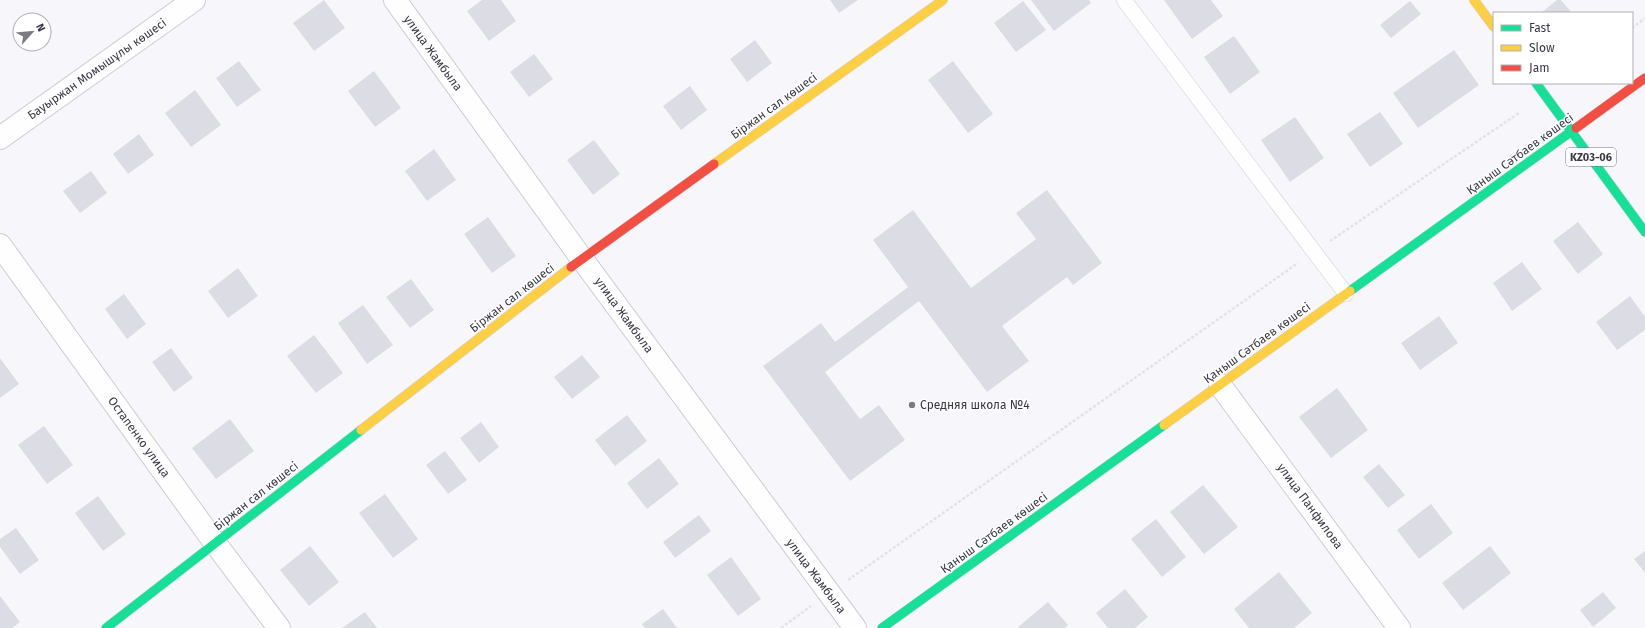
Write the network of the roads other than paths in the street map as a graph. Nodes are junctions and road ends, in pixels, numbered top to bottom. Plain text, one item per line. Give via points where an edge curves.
1 (194, 0) edge
2 (395, 0) edge
3 (1124, 0) edge
4 (1474, 0) edge
5 (937, 2) edge
6 (1493, 26) edge
7 (1645, 78) edge
8 (1537, 84) edge
9 (1572, 131) junction
10 (0, 138) edge
11 (1645, 232) edge
12 (0, 245) edge
13 (582, 258) junction
14 (1346, 294) junction
15 (1220, 385) junction
16 (215, 543) junction
17 (106, 628) edge
18 (279, 628) edge
19 (855, 628) edge
20 (882, 628) edge
21 (1399, 628) edge

1 - 10 street, Бауыржан Момышұлы көшесі
2 - 13 street, улица Жамбыла
3 - 14 lane
4 - 6 street
5 - 13 street, Біржан сал көшесі
7 - 9 street, Қаныш Сәтбаев көшесі
8 - 9 street, KZ03-06
9 - 11 street, KZ03-06
9 - 14 street, Қаныш Сәтбаев көшесі
12 - 16 street, Остапенко улица
13 - 16 street, Біржан сал көшесі
13 - 19 street, улица Жамбыла
14 - 15 street, Қаныш Сәтбаев көшесі
15 - 20 street, Қаныш Сәтбаев көшесі
15 - 21 street, улица Панфилова
16 - 17 street, Біржан сал көшесі
16 - 18 street, Остапенко улица

